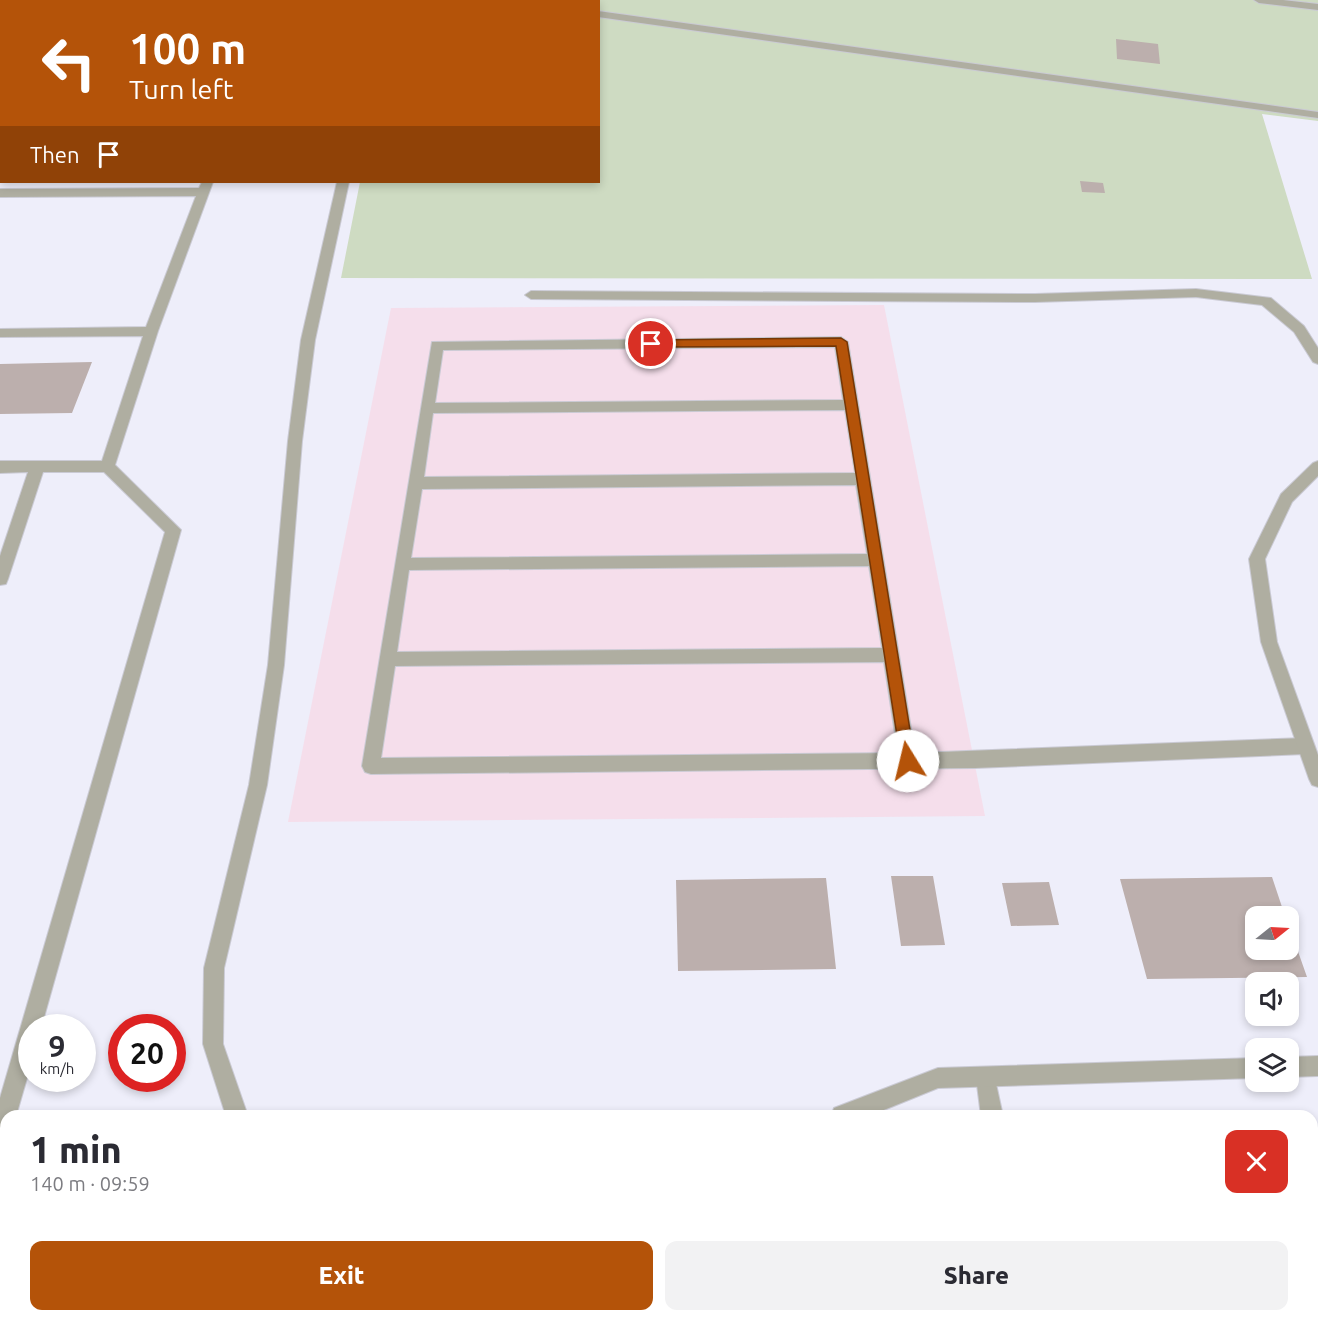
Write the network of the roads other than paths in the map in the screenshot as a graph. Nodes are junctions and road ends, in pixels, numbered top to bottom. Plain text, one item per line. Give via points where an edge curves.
1 (1259, 0) edge
2 (1318, 7) edge
3 (600, 14) edge
4 (1318, 115) edge
5 (344, 183) edge
6 (205, 187) edge
7 (0, 194) edge
8 (531, 295) dead end
9 (151, 331) junction
10 (0, 333) edge
11 (1318, 358) edge
12 (851, 405) junction
13 (428, 408) junction
14 (107, 466) junction
15 (0, 467) edge
16 (37, 467) junction
17 (1318, 467) edge
18 (863, 479) junction
19 (416, 483) junction
20 (876, 560) junction
21 (403, 564) junction
22 (0, 579) edge
23 (891, 655) junction
24 (387, 659) junction
25 (1305, 746) junction
26 (908, 761) junction
27 (1318, 779) edge
28 (1318, 1066) edge
29 (1299, 1067) edge
30 (1245, 1068) edge
31 (986, 1077) junction
32 (7, 1110) edge
33 (235, 1110) edge
34 (857, 1110) edge
35 (991, 1110) edge

1 - 2 street
3 - 4 street
5 - 33 street via 308,340 295,441 276,665 258,786 214,968 213,1044
6 - 7 street
6 - 9 street
8 - 11 street via 1035,298 1196,293 1266,302 1299,329
9 - 10 street
9 - 14 street
12 - 13 street
12 - 13 street via 841,342 437,345
12 - 18 street
13 - 19 street
14 - 16 street
14 - 32 street via 173,530
15 - 16 street
16 - 22 street
17 - 25 street via 1286,498 1257,559 1269,642
18 - 19 street
18 - 20 street
19 - 21 street
20 - 21 street
20 - 23 street
21 - 24 street
23 - 24 street
23 - 26 street
24 - 26 street via 371,766
25 - 26 street
25 - 27 street
28 - 29 street
30 - 31 street
31 - 34 street via 938,1078
31 - 35 street

